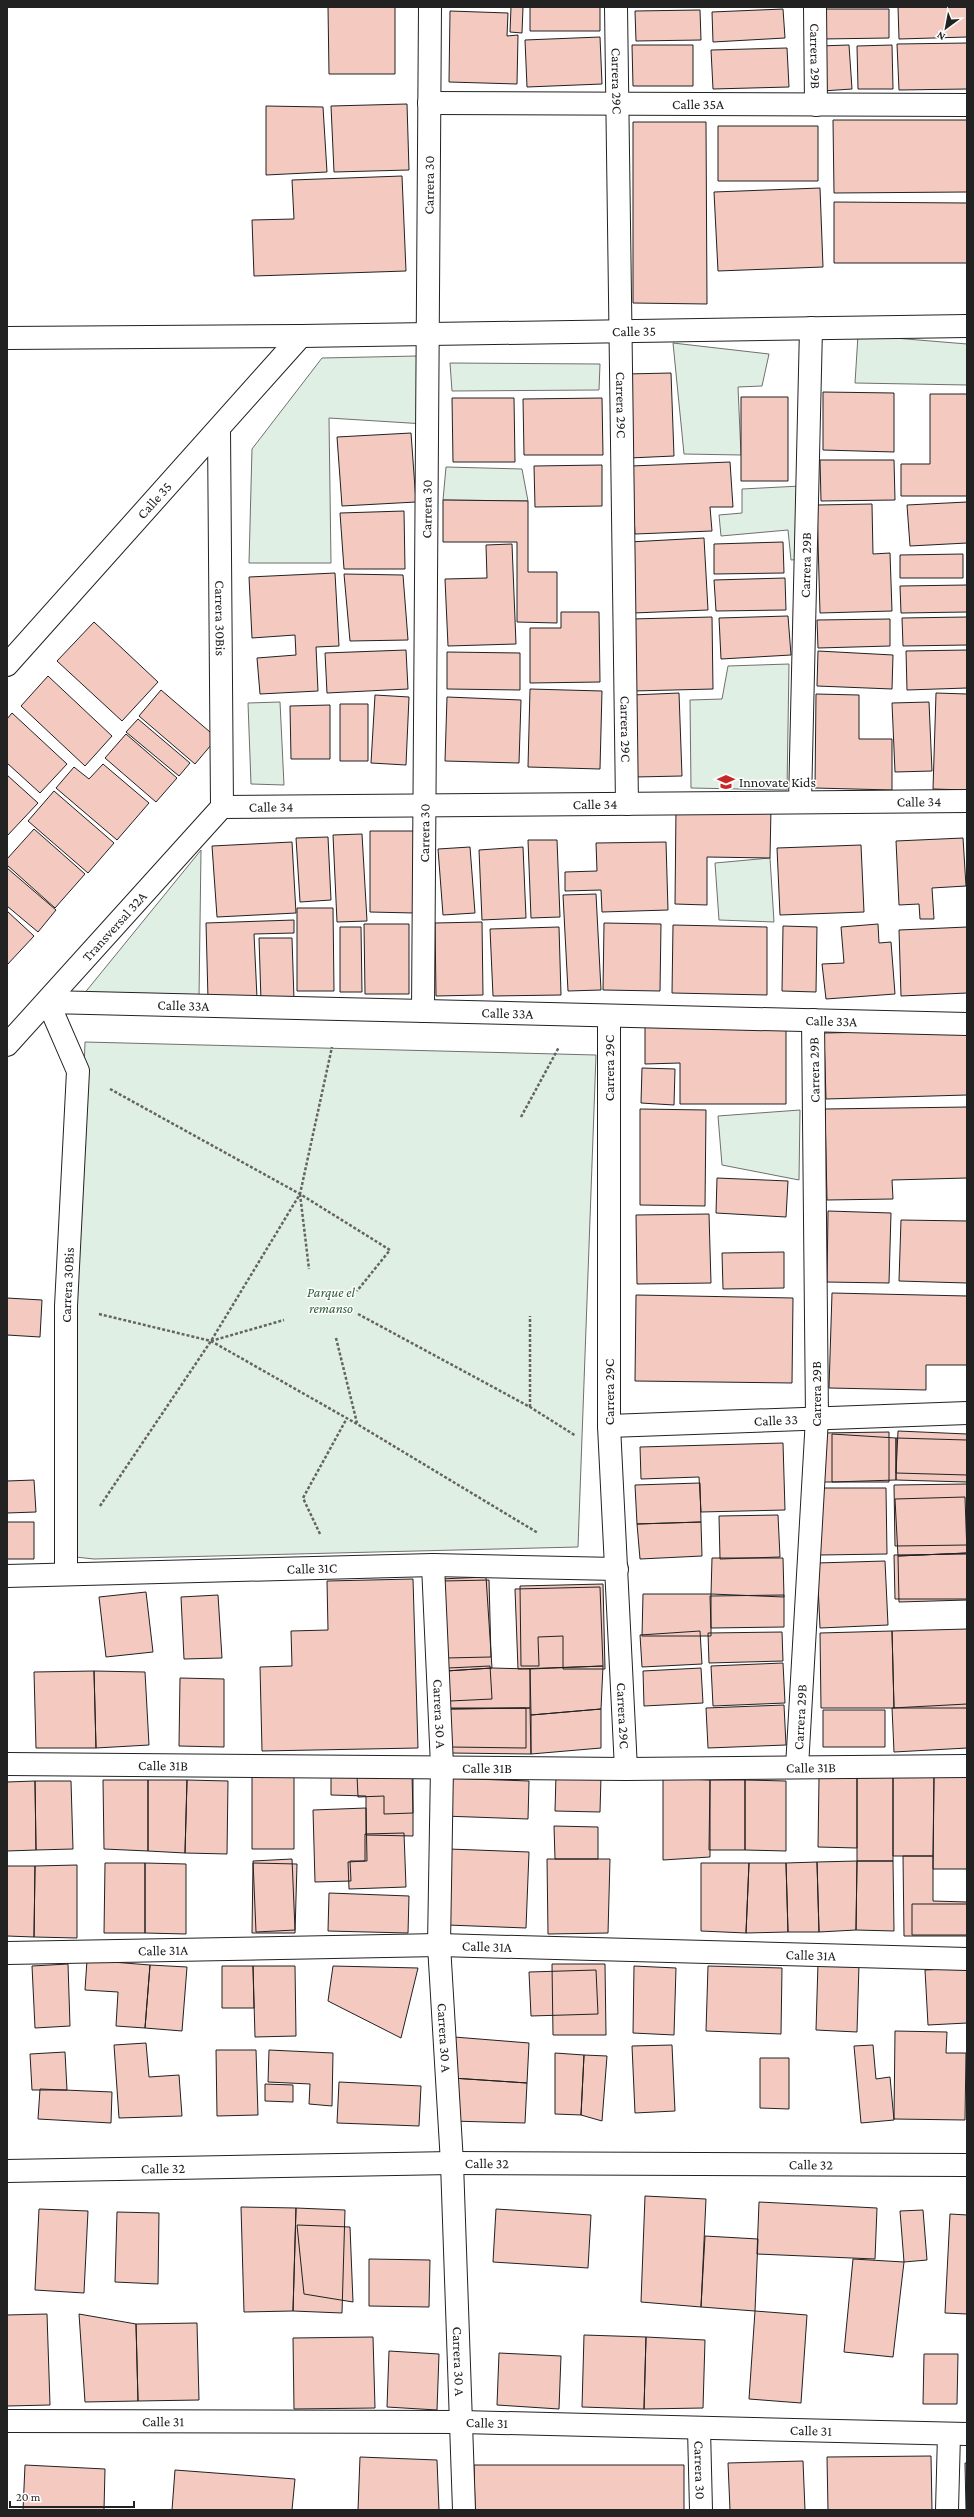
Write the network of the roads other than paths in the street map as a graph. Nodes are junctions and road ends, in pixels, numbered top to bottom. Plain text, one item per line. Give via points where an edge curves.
1 (430, 7) edge
2 (616, 7) edge
3 (816, 7) edge
4 (429, 103) junction
5 (617, 104) junction
6 (816, 105) junction
7 (967, 105) edge
8 (967, 326) edge
9 (811, 328) junction
10 (620, 331) junction
11 (428, 334) junction
12 (301, 336) junction
13 (7, 338) edge
14 (219, 430) junction
15 (15, 642) edge
16 (7, 665) edge
17 (967, 801) edge
18 (800, 802) junction
19 (626, 804) junction
20 (425, 805) junction
21 (222, 807) junction
22 (48, 1002) junction
23 (423, 1011) junction
24 (609, 1016) junction
25 (813, 1020) junction
26 (967, 1024) edge
27 (7, 1045) edge
28 (967, 1413) edge
29 (817, 1418) junction
30 (609, 1426) junction
31 (433, 1565) junction
32 (617, 1569) junction
33 (66, 1574) junction
34 (7, 1576) edge
35 (7, 1764) edge
36 (442, 1766) junction
37 (967, 1766) edge
38 (797, 1767) junction
39 (626, 1769) junction
40 (439, 1945) junction
41 (7, 1953) edge
42 (967, 1959) edge
43 (452, 2163) junction
44 (967, 2165) edge
45 (7, 2171) edge
46 (7, 2420) edge
47 (462, 2422) junction
48 (699, 2429) junction
49 (958, 2434) edge
50 (464, 2510) edge
51 (701, 2510) edge
52 (947, 2510) edge

1 - 4 street, Carrera 30
2 - 5 street, Carrera 29C
3 - 6 street, Carrera 29B
4 - 5 street, Calle 35A
4 - 11 street, Carrera 30
5 - 6 street, Calle 35A
5 - 10 street, Carrera 29C
6 - 7 street, Calle 35A
8 - 9 street, Calle 35
9 - 10 street, Calle 35
9 - 18 street, Carrera 29B
10 - 11 street, Calle 35
10 - 19 street, Carrera 29C
11 - 12 street, Calle 35
11 - 20 street, Carrera 30
12 - 13 street, Calle 35
12 - 14 street, Calle 35
14 - 15 street, Calle 35
14 - 21 street, Carrera 30Bis
15 - 16 street, Calle 35
17 - 18 street, Calle 34
18 - 19 street, Calle 34
19 - 20 street, Calle 34
20 - 21 street, Calle 34
20 - 23 street, Carrera 30
21 - 22 street, Transversal 32A
22 - 23 street, Calle 33A
22 - 27 street, Transversal 32A
22 - 33 street, Carrera 30Bis via 78,1071 66,1306
23 - 24 street, Calle 33A
24 - 25 street, Calle 33A
24 - 30 street, Carrera 29C
25 - 26 street, Calle 33A
25 - 29 street, Carrera 29B
28 - 29 street, Calle 33
29 - 30 street, Calle 33
29 - 38 street, Carrera 29B
30 - 32 street, Carrera 29C
31 - 32 street, Calle 31C
31 - 33 street, Calle 31C
31 - 36 street, Carrera 30 A
32 - 39 street, Carrera 29C
33 - 34 street, Calle 31C
35 - 36 street, Calle 31B
36 - 39 street, Calle 31B
36 - 40 street, Carrera 30 A
37 - 38 street, Calle 31B
38 - 39 street, Calle 31B
40 - 41 street, Calle 31A
40 - 42 street, Calle 31A
40 - 43 street, Carrera 30 A
43 - 44 street, Calle 32
43 - 45 street, Calle 32
43 - 47 street, Carrera 30 A
46 - 47 street, Calle 31
47 - 48 street, Calle 31
47 - 50 street, Carrera 30 A
48 - 49 street, Calle 31
48 - 51 street, Carrera 30
49 - 52 street

